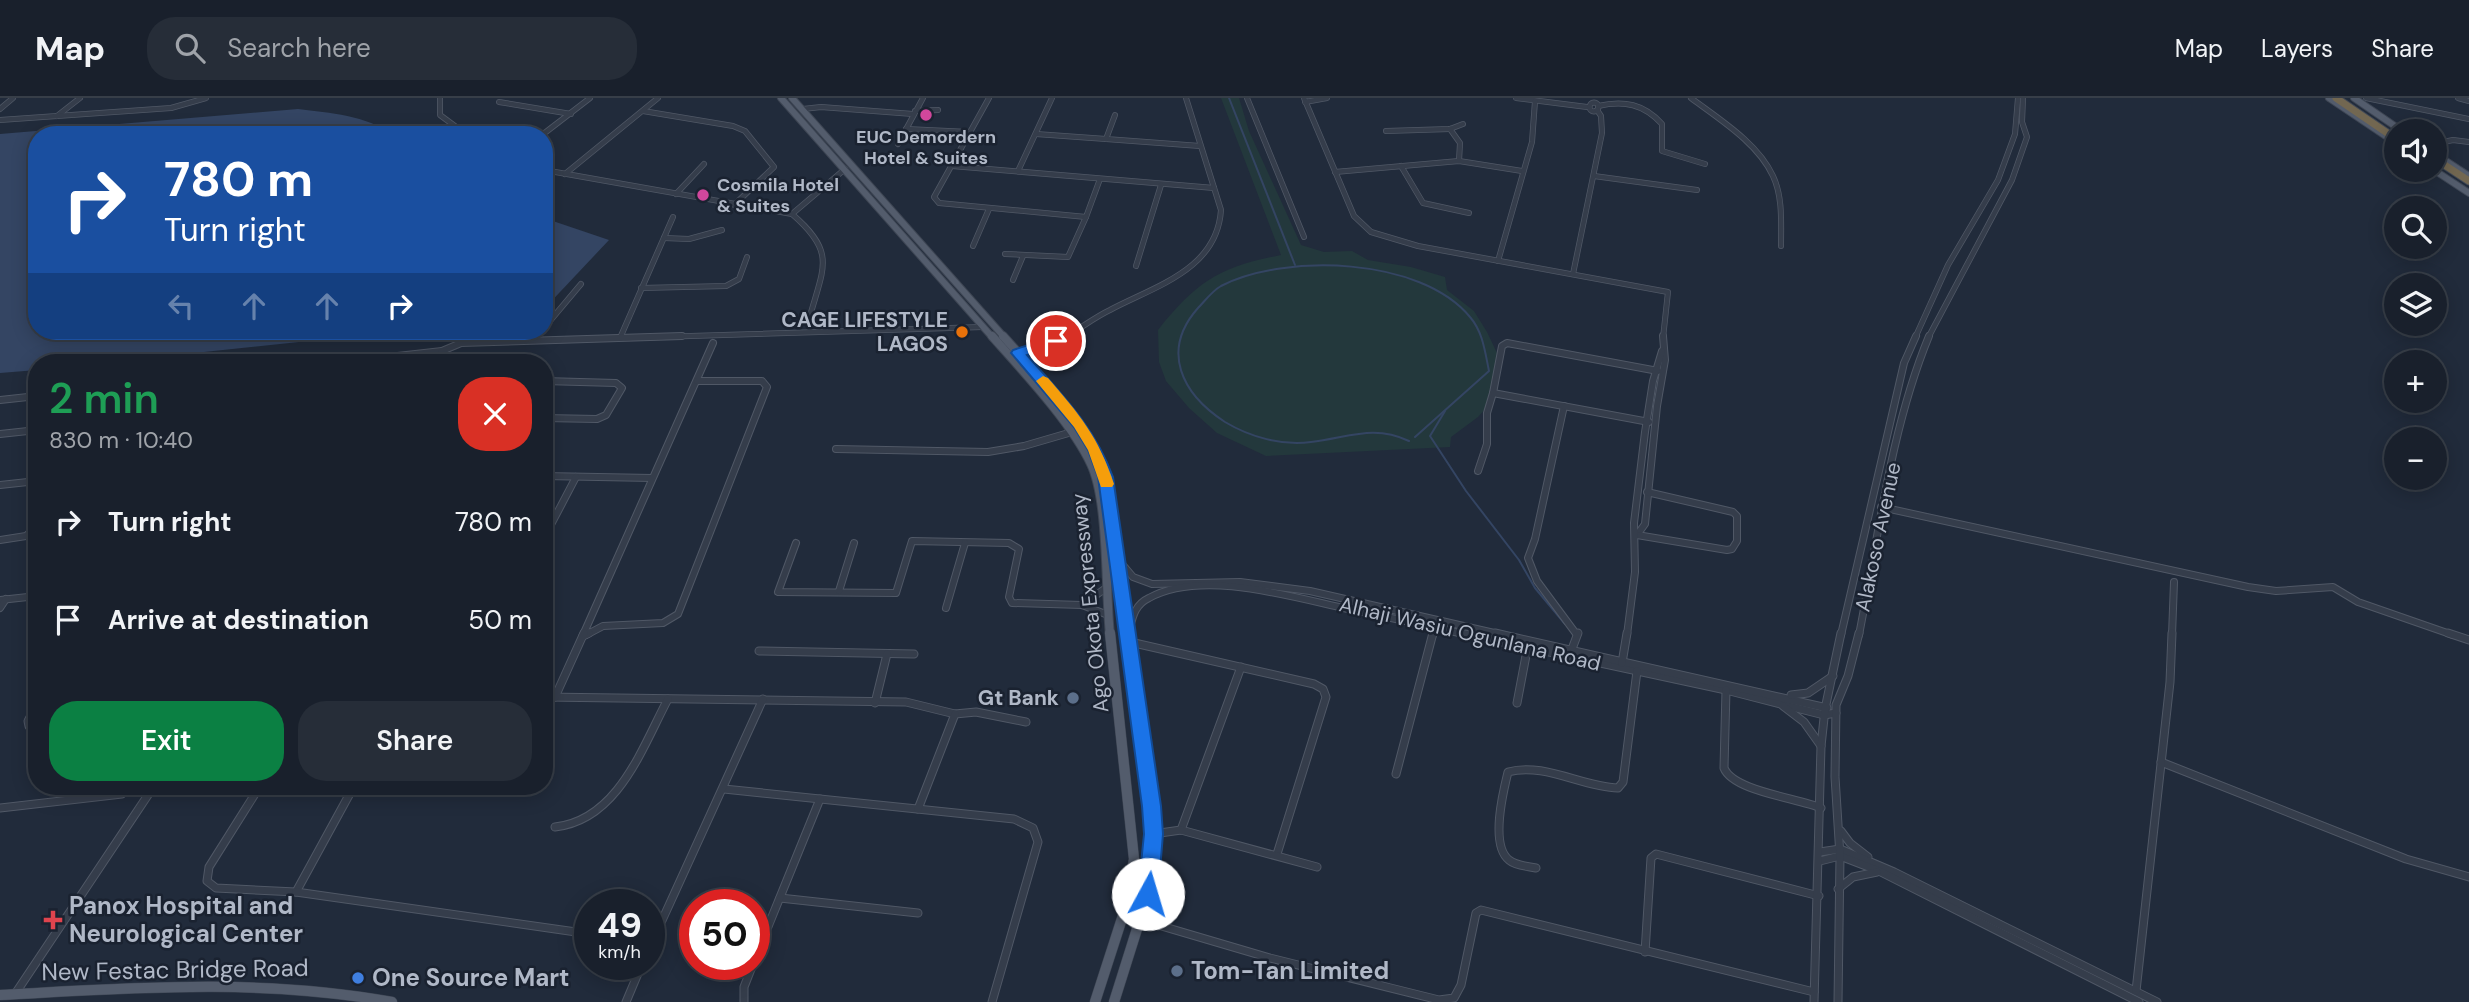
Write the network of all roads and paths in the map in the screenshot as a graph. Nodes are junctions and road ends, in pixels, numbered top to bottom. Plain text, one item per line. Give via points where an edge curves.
1 (13, 98) edge
2 (80, 98) edge
3 (440, 98) edge
4 (590, 98) edge
5 (658, 98) edge
6 (782, 98) edge
7 (793, 98) edge
8 (923, 98) edge
9 (989, 98) edge
10 (1052, 98) edge
11 (1186, 98) edge
12 (1247, 98) edge
13 (1327, 98) edge
14 (1516, 98) edge
15 (1590, 98) edge
16 (1692, 98) edge
17 (2018, 98) edge
18 (2023, 98) edge
19 (2329, 98) edge
20 (2336, 98) edge
21 (2346, 98) edge
22 (2354, 98) edge
23 (2366, 98) edge
24 (2458, 98) edge
25 (202, 99) edge
26 (1305, 100) edge
27 (1535, 101) junction
28 (2469, 101) edge
29 (499, 102) dead end
30 (1596, 107) junction
31 (803, 108) junction
32 (0, 109) edge
33 (939, 110) dead end
34 (643, 111) junction
35 (914, 113) junction
36 (571, 114) junction
37 (1115, 115) dead end
38 (57, 116) junction
39 (2385, 119) edge
40 (2469, 119) edge
41 (0, 120) edge
42 (1463, 124) dead end
43 (2384, 124) edge
44 (455, 126) edge
45 (553, 127) edge
46 (906, 129) junction
47 (1450, 129) junction
48 (1386, 131) dead end
49 (969, 132) junction
50 (2384, 132) edge
51 (2384, 133) edge
52 (1036, 134) junction
53 (2015, 134) junction
54 (2027, 136) junction
55 (1106, 139) junction
56 (2447, 141) edge
57 (2469, 142) edge
58 (898, 144) dead end
59 (1200, 146) junction
60 (1459, 161) junction
61 (2447, 163) edge
62 (704, 164) dead end
63 (1705, 164) dead end
64 (2447, 165) edge
65 (952, 166) junction
66 (1401, 166) junction
67 (845, 169) junction
68 (1018, 171) junction
69 (1522, 171) junction
70 (553, 172) edge
71 (1335, 172) junction
72 (565, 174) junction
73 (1594, 176) junction
74 (2447, 176) edge
75 (2469, 176) edge
76 (1100, 179) junction
77 (2469, 181) edge
78 (1161, 185) junction
79 (1214, 188) junction
80 (1697, 190) dead end
81 (2469, 191) edge
82 (676, 194) junction
83 (734, 205) junction
84 (989, 209) junction
85 (1469, 213) dead end
86 (792, 215) junction
87 (673, 217) dead end
88 (1086, 217) junction
89 (722, 230) dead end
90 (1969, 230) junction
91 (1982, 234) junction
92 (1304, 237) dead end
93 (664, 238) junction
94 (973, 246) dead end
95 (1781, 246) dead end
96 (1005, 254) dead end
97 (1023, 256) junction
98 (747, 257) dead end
99 (1498, 261) junction
100 (1136, 266) dead end
101 (1573, 274) junction
102 (1013, 280) dead end
103 (581, 284) dead end
104 (641, 288) junction
105 (1933, 303) junction
106 (1944, 306) junction
107 (810, 316) dead end
108 (553, 317) edge
109 (983, 327) junction
110 (620, 338) junction
111 (533, 340) edge
112 (553, 340) edge
113 (713, 343) dead end
114 (442, 351) junction
115 (1018, 353) junction
116 (415, 354) edge
117 (440, 354) edge
118 (1660, 371) junction
119 (553, 381) edge
120 (697, 381) junction
121 (1493, 393) junction
122 (28, 397) edge
123 (0, 400) edge
124 (1564, 406) junction
125 (553, 418) edge
126 (1647, 422) junction
127 (1655, 423) junction
128 (28, 431) edge
129 (1072, 432) junction
130 (0, 434) edge
131 (836, 449) dead end
132 (1478, 471) dead end
133 (553, 476) edge
134 (576, 477) junction
135 (652, 478) junction
136 (28, 482) edge
137 (0, 485) edge
138 (1639, 491) junction
139 (1648, 493) junction
140 (1881, 507) junction
141 (553, 521) edge
142 (28, 534) edge
143 (1637, 535) junction
144 (0, 540) edge
145 (796, 543) dead end
146 (854, 543) dead end
147 (965, 543) junction
148 (1116, 557) junction
149 (2174, 582) dead end
150 (1106, 588) junction
151 (839, 592) junction
152 (28, 597) edge
153 (3, 600) edge
154 (1083, 606) junction
155 (0, 608) edge
156 (946, 608) dead end
157 (1108, 615) junction
158 (592, 616) junction
159 (603, 626) junction
160 (1435, 627) junction
161 (583, 636) junction
162 (1130, 639) junction
163 (2469, 640) edge
164 (1529, 644) junction
165 (1572, 649) junction
166 (759, 650) dead end
167 (887, 654) junction
168 (914, 654) dead end
169 (1622, 664) junction
170 (1241, 667) junction
171 (1637, 671) junction
172 (1833, 676) junction
173 (1726, 690) junction
174 (555, 697) joint
175 (1774, 698) junction
176 (668, 699) junction
177 (763, 699) junction
178 (876, 703) junction
179 (1517, 703) dead end
180 (1836, 709) junction
181 (1825, 712) junction
182 (956, 714) junction
183 (1026, 722) dead end
184 (1821, 746) junction
185 (2161, 762) junction
186 (1396, 774) dead end
187 (724, 789) junction
188 (113, 795) edge
189 (148, 795) edge
190 (254, 795) edge
191 (349, 795) edge
192 (820, 799) junction
193 (1836, 807) junction
194 (0, 808) edge
195 (1821, 808) junction
196 (918, 809) junction
197 (555, 827) dead end
198 (1181, 830) junction
199 (1153, 834) junction
200 (1840, 853) junction
201 (1277, 854) junction
202 (1820, 856) junction
203 (1317, 867) dead end
204 (1536, 868) dead end
205 (1882, 869) junction
206 (2469, 877) edge
207 (1838, 889) junction
208 (296, 892) junction
209 (1819, 896) junction
210 (780, 898) junction
211 (665, 913) edge
212 (918, 913) dead end
213 (1141, 920) junction
214 (770, 923) edge
215 (574, 932) edge
216 (1646, 953) junction
217 (635, 980) edge
218 (747, 980) edge
219 (2136, 991) junction
220 (1814, 992) junction
221 (15, 994) junction
222 (0, 995) edge
223 (1451, 1001) edge
224 (392, 1002) edge
225 (626, 1002) edge
226 (744, 1002) edge
227 (992, 1002) edge
228 (1095, 1002) edge
229 (1114, 1002) edge
230 (1814, 1002) edge
231 (1838, 1002) edge
232 (2139, 1002) edge
233 (2157, 1002) edge

1 - 32 street
2 - 38 street
3 - 44 street via 440,115
4 - 36 street
5 - 34 street
6 - 67 main road, Ago Okota Expressway
7 - 31 main road, Ago Okota Expressway
8 - 35 street
9 - 49 street
10 - 52 street
11 - 59 street
12 - 92 street
13 - 26 street
14 - 27 street
15 - 30 street
16 - 95 street via 1714,114 1773,175
17 - 53 street, Alakoso Avenue
18 - 54 street, Alakoso Avenue via 2022,122
19 - 51 main road
20 - 50 highway
21 - 43 highway
22 - 39 main road
23 - 40 street
24 - 28 street
25 - 38 street via 171,108
26 - 71 street
27 - 30 street
27 - 69 street via 1532,142
29 - 36 street
30 - 63 street via 1624,101 1639,106 1662,124 1662,151
30 - 73 street via 1602,133
31 - 35 street
31 - 115 main road, Ago Okota Expressway
33 - 35 street
34 - 72 street
34 - 83 street via 745,131 774,167
35 - 46 street
36 - 45 street
37 - 55 street
38 - 41 street
42 - 47 street
46 - 49 street
46 - 58 street
47 - 48 street
47 - 60 street via 1460,143
49 - 65 street
52 - 55 street
52 - 68 street
53 - 54 street
53 - 90 street, Alakoso Avenue via 1998,180
54 - 91 street, Alakoso Avenue via 2012,180
55 - 59 street
56 - 57 street
59 - 79 street
60 - 66 street
60 - 69 street
61 - 75 main road
62 - 82 street
64 - 77 highway
65 - 68 street
65 - 84 street via 936,201
66 - 71 street
66 - 85 street via 1423,203
67 - 86 street
67 - 109 main road, Ago Okota Expressway
68 - 76 street
69 - 99 street
70 - 72 street
71 - 99 street via 1357,220 1371,232
72 - 82 street
73 - 80 street
73 - 101 street
74 - 81 highway
76 - 78 street
76 - 88 street
78 - 79 street
78 - 100 street
79 - 115 street via 1222,222 1200,259 1178,276 1104,312 1069,335
82 - 83 street
83 - 86 street
84 - 88 street
84 - 94 street
86 - 107 street via 809,228 823,249 824,272
87 - 93 street
88 - 97 street via 1068,257
89 - 93 street via 689,239
90 - 91 street
90 - 105 street, Alakoso Avenue
91 - 106 street, Alakoso Avenue
93 - 104 street
96 - 97 street
97 - 102 street
98 - 104 street via 739,279 726,286
99 - 101 street
101 - 118 street via 1668,292 1665,360
103 - 108 street
104 - 110 street
105 - 106 street
105 - 172 street, Alakoso Avenue via 1912,343 1897,387
106 - 140 street, Alakoso Avenue via 1912,379
109 - 110 street
109 - 129 main road, Ago Okota Expressway
110 - 112 street
111 - 114 street via 461,343
113 - 120 street
114 - 116 street
114 - 117 street
115 - 148 main road, Ago Okota Expressway via 1080,424 1095,450 1105,477
118 - 121 street via 1507,343 1502,346
118 - 126 street
118 - 127 street
119 - 125 street via 617,383 622,388 606,415 597,419
120 - 135 street
120 - 159 street via 762,382 767,387 678,614 663,623
121 - 124 street
121 - 132 street via 1486,413 1488,444
122 - 123 street
124 - 126 street
124 - 165 street via 1528,558 1537,582 1578,633
126 - 127 street
126 - 138 street
127 - 139 street
128 - 130 street
129 - 131 street via 988,452
129 - 150 main road, Ago Okota Expressway via 1091,464 1100,495
133 - 134 street
134 - 135 street
134 - 141 street
135 - 158 street
136 - 137 street
138 - 139 street
138 - 143 street via 1634,523
139 - 143 street via 1645,524
139 - 143 street via 1736,513 1737,541 1727,550
140 - 163 street via 2248,587 2276,591 2333,587 2358,602
140 - 180 street, Alakoso Avenue via 1859,633
142 - 144 street
143 - 169 street
145 - 151 street via 778,592
146 - 151 street
147 - 151 street via 912,541 896,593
147 - 154 street via 1017,547 1009,597 1012,603
147 - 156 street
148 - 162 main road, Ago Okota Expressway
148 - 164 street, Alhaji Wasiu Ogunlana Road via 1128,573 1147,583 1240,582 1286,587
149 - 185 street
150 - 154 street
150 - 157 main road, Ago Okota Expressway
152 - 153 street
153 - 155 street
154 - 157 street
157 - 228 main road, Ago Okota Expressway via 1134,859 1126,906
158 - 159 street
158 - 161 street
159 - 161 street
160 - 162 street, Alhaji Wasiu Ogunlana Road via 1286,593 1211,588 1167,590 1151,596 1133,612
160 - 164 street, Alhaji Wasiu Ogunlana Road
160 - 186 street
161 - 174 street
162 - 170 street
162 - 199 main road, Ago Okota Expressway
164 - 165 street, Alhaji Wasiu Ogunlana Road
164 - 169 street, Alhaji Wasiu Ogunlana Road
164 - 179 street
165 - 169 street, Alhaji Wasiu Ogunlana Road
166 - 167 street
167 - 168 street
167 - 178 street
169 - 171 street, Alhaji Wasiu Ogunlana Road
169 - 175 street, Alhaji Wasiu Ogunlana Road
170 - 198 street
170 - 201 street via 1314,684 1326,697
171 - 173 street, Alhaji Wasiu Ogunlana Road
171 - 204 street via 1623,782 1618,788 1529,770 1508,772 1500,822 1502,847 1515,864
172 - 175 street via 1808,693
172 - 181 street, Alakoso Avenue
173 - 175 street, Alhaji Wasiu Ogunlana Road
173 - 195 street via 1724,768 1729,777
174 - 176 street
175 - 181 street, Alhaji Wasiu Ogunlana Road
175 - 184 street via 1798,716
176 - 177 street
176 - 197 street via 616,790 598,811 579,823
177 - 178 street
177 - 187 street
178 - 182 street via 918,703
180 - 181 street, Alhaji Wasiu Ogunlana Road
180 - 193 street, Alakoso Avenue
181 - 184 street, Alakoso Avenue
182 - 183 street via 976,712
182 - 196 street
184 - 195 street, Alakoso Avenue
185 - 206 street via 2367,844
185 - 219 street
187 - 192 street
187 - 211 street
188 - 194 street
189 - 221 street
190 - 208 street via 209,867 207,881 216,888
191 - 208 street
192 - 196 street
192 - 210 street
193 - 200 street, Alakoso Avenue
193 - 205 street via 1842,834
195 - 202 street, Alakoso Avenue
196 - 227 street via 1014,819 1037,834
198 - 199 street
198 - 201 street
199 - 213 main road, Ago Okota Expressway
200 - 202 street
200 - 205 street
200 - 207 street, Alakoso Avenue
201 - 203 street
202 - 209 street, Alakoso Avenue
205 - 207 street via 1853,877
205 - 219 street
205 - 232 street
207 - 231 street, Alakoso Avenue
208 - 215 street
209 - 216 street via 1656,854 1651,858
209 - 220 street, Alakoso Avenue
210 - 212 street
210 - 214 street
213 - 223 street via 1270,958
213 - 229 main road, Ago Okota Expressway
216 - 220 street
216 - 223 street via 1481,910 1476,913 1461,985
217 - 225 street
218 - 226 street
219 - 233 street
220 - 230 street, Alakoso Avenue
221 - 222 main road, New Festac Bridge Road
221 - 224 main road, New Festac Bridge Road via 259,985 305,987

